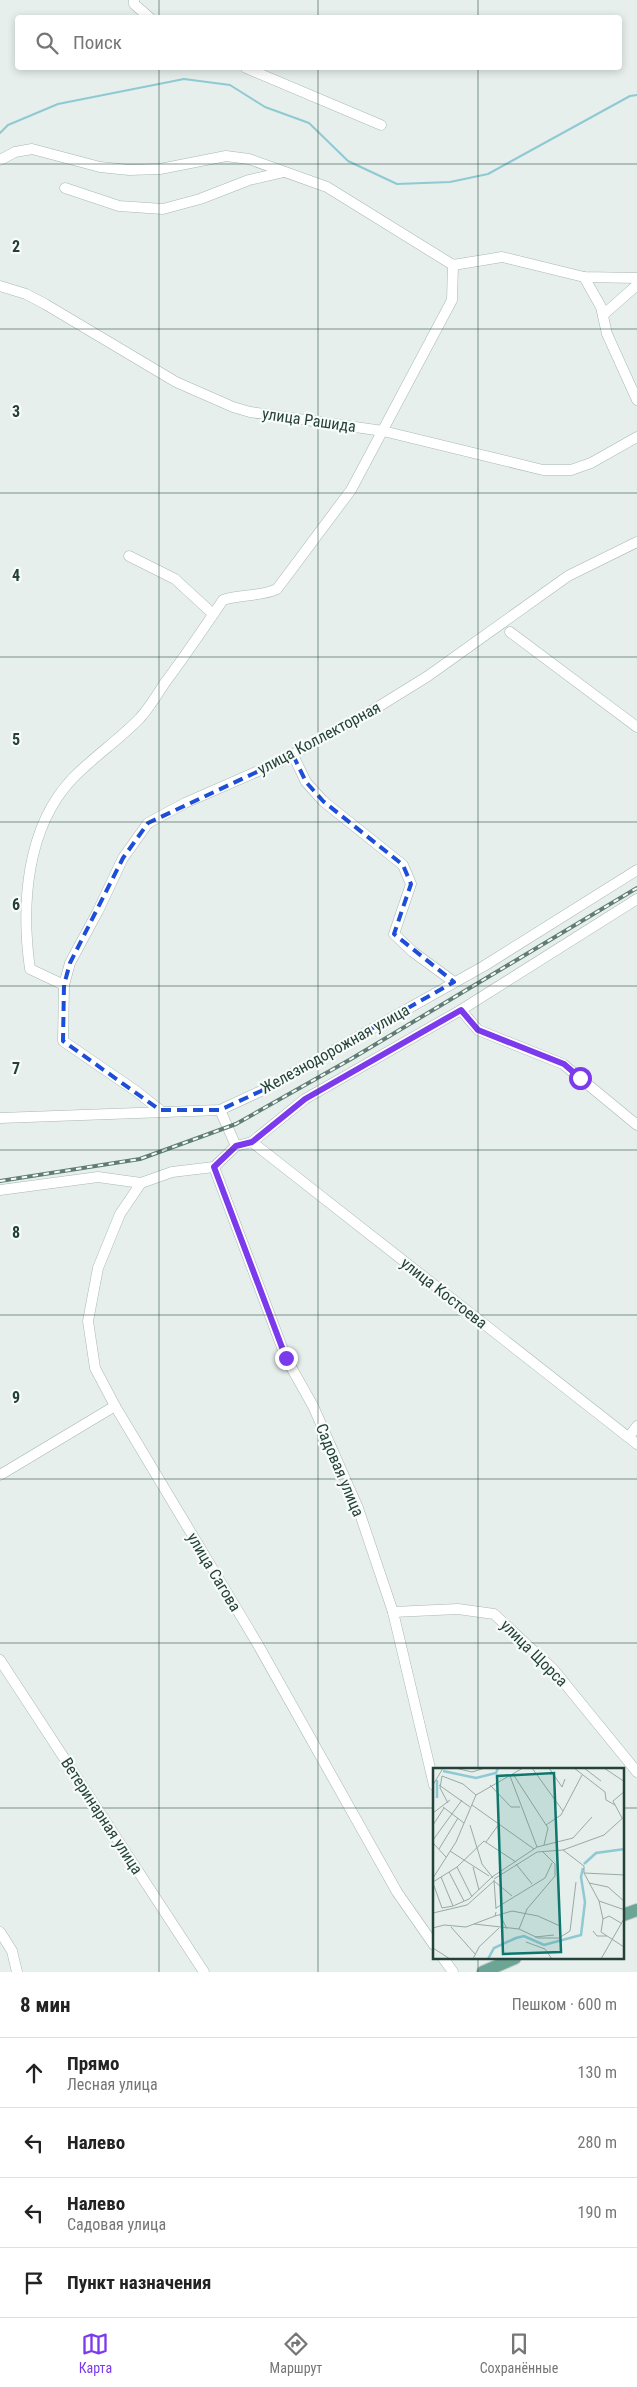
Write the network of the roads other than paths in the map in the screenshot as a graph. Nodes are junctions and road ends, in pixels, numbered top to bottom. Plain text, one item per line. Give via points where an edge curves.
1 (134, 0) edge
2 (147, 15) edge
3 (251, 70) edge
4 (381, 125) dead end
5 (0, 160) edge
6 (285, 172) junction
7 (65, 188) dead end
8 (453, 265) junction
9 (584, 276) junction
10 (637, 278) edge
11 (637, 285) edge
12 (0, 286) edge
13 (603, 315) junction
14 (637, 400) edge
15 (383, 431) junction
16 (637, 437) edge
17 (637, 542) edge
18 (129, 556) dead end
19 (213, 614) junction
20 (510, 632) dead end
21 (637, 727) edge
22 (293, 755) junction
23 (637, 870) edge
24 (637, 899) edge
25 (454, 982) junction
26 (64, 985) junction
27 (461, 1010) junction
28 (160, 1110) junction
29 (220, 1110) junction
30 (0, 1118) edge
31 (637, 1125) edge
32 (252, 1142) junction
33 (236, 1146) junction
34 (214, 1167) junction
35 (141, 1183) junction
36 (0, 1190) edge
37 (115, 1406) junction
38 (637, 1426) edge
39 (633, 1441) edge
40 (0, 1476) edge
41 (393, 1612) junction
42 (0, 1660) edge
43 (637, 1772) edge
44 (433, 1782) edge
45 (637, 1910) edge
46 (624, 1916) edge
47 (0, 1932) edge
48 (433, 1944) edge
49 (445, 1960) edge
50 (508, 1960) edge
51 (488, 1966) edge
52 (17, 1972) edge
53 (204, 1972) edge
54 (453, 1972) edge

1 - 2 street via 134,4
3 - 4 street
5 - 6 street via 15,152 32,149 100,167 129,170 160,169 226,156 249,159
6 - 7 street via 249,180 163,209 119,206
6 - 8 street via 327,187
8 - 9 street via 502,257
8 - 15 street via 452,300
9 - 10 street
9 - 13 street via 602,306
11 - 13 street
12 - 15 street, улица Рашида via 46,304 176,382 233,408
13 - 14 street via 607,334
15 - 16 street, улица Рашида via 523,467 557,471 591,463
15 - 19 street via 351,490 277,589 265,595 234,596 223,600
17 - 22 street, улица Коллекторная via 568,576 428,676
18 - 19 street via 175,579
19 - 26 street via 140,718 72,778 45,818 30,870 28,954 30,969
20 - 21 street
22 - 25 street via 306,782 323,801 403,865 411,884 394,934
22 - 26 street, улица Коллекторная via 148,823 123,858 70,963
23 - 25 street, Железнодорожная улица
24 - 27 street
25 - 29 street, Железнодорожная улица via 262,1091
26 - 28 street, улица Коллекторная via 63,1041
27 - 31 street via 478,1030 564,1064
27 - 32 street via 305,1099
28 - 29 street, Железнодорожная улица
28 - 30 street, Железнодорожная улица
29 - 33 street
32 - 33 street
32 - 39 street, улица Костоева
33 - 34 street
34 - 35 street via 172,1172
34 - 41 street, Садовая улица via 286,1358 313,1406 358,1508
35 - 36 street via 98,1177
35 - 37 street, улица Сагова via 120,1214 98,1268 88,1321 95,1368
37 - 40 street
37 - 48 street, улица Сагова via 257,1643 397,1892
38 - 39 street
41 - 43 street, улица Щорса via 458,1608 494,1614 553,1669
41 - 44 street, Садовая улица
42 - 53 street, Ветеринарная улица
45 - 46 main road
47 - 52 street via 12,1950
49 - 54 street
50 - 51 main road

